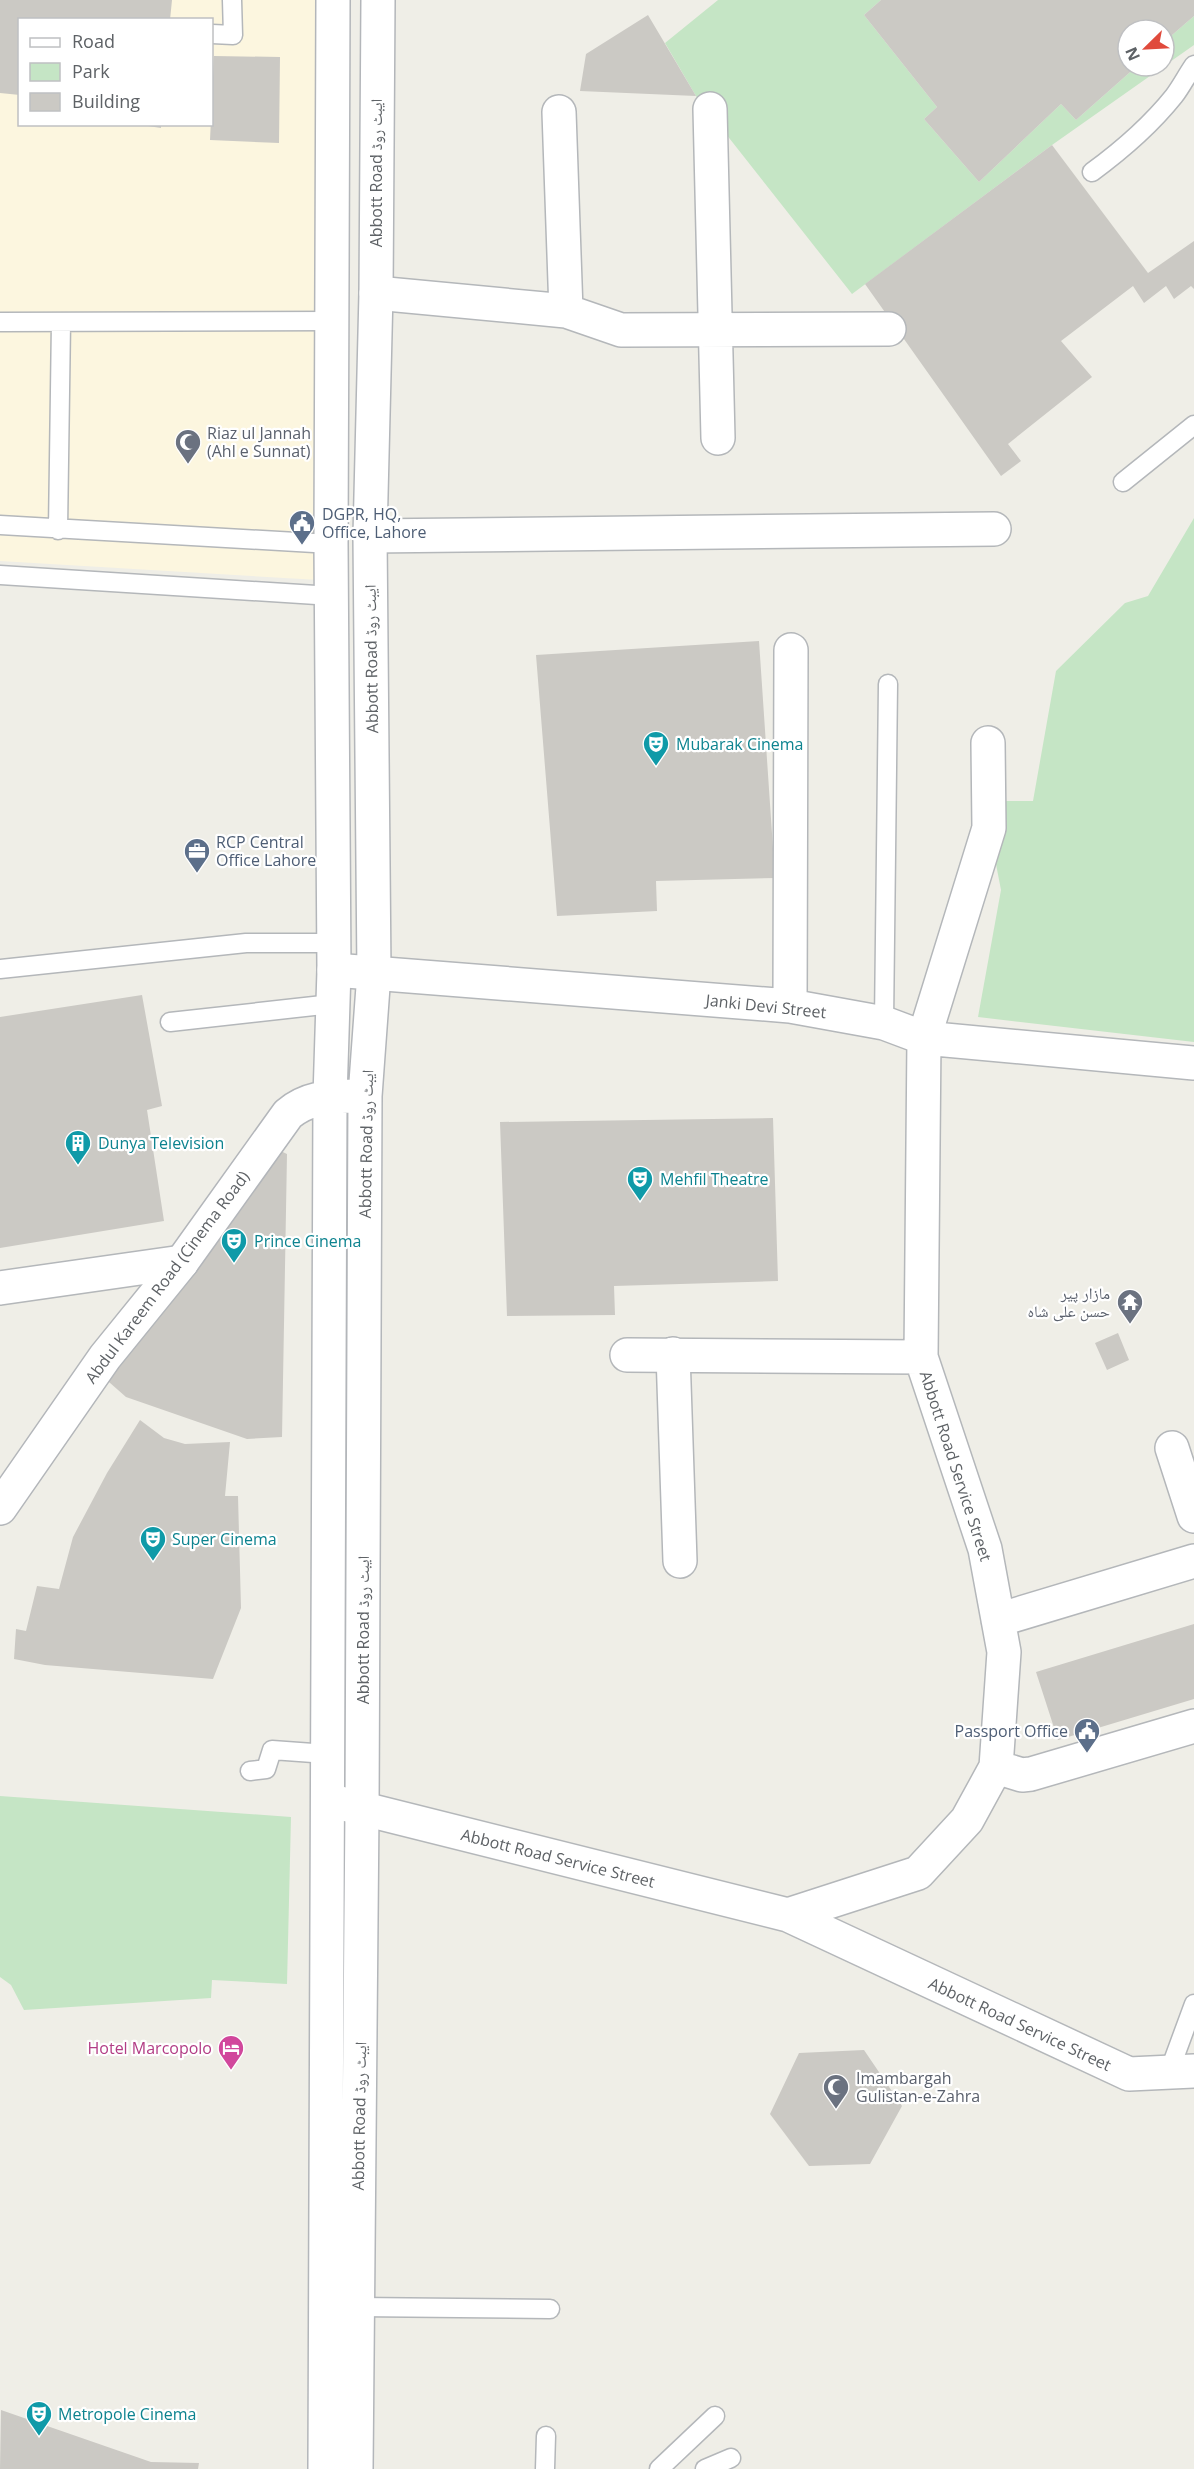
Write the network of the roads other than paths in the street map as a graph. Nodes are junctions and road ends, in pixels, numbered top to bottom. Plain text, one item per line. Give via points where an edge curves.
1 (232, 0) edge
2 (333, 0) edge
3 (378, 0) edge
4 (213, 34) edge
5 (1194, 65) edge
6 (710, 109) dead end
7 (559, 112) dead end
8 (333, 118) junction
9 (376, 120) junction
10 (1092, 172) dead end
11 (376, 293) junction
12 (566, 311) junction
13 (332, 321) junction
14 (0, 322) edge
15 (61, 322) junction
16 (715, 329) junction
17 (889, 329) dead end
18 (1194, 425) edge
19 (718, 438) dead end
20 (1123, 482) dead end
21 (0, 525) edge
22 (994, 529) dead end
23 (58, 530) junction
24 (370, 536) junction
25 (331, 544) junction
26 (0, 575) edge
27 (332, 596) junction
28 (791, 650) dead end
29 (888, 684) dead end
30 (988, 743) dead end
31 (334, 957) junction
32 (0, 969) edge
33 (374, 973) junction
34 (332, 1004) junction
35 (790, 1006) junction
36 (170, 1022) dead end
37 (884, 1023) junction
38 (924, 1038) junction
39 (1194, 1064) edge
40 (365, 1096) junction
41 (330, 1097) junction
42 (183, 1262) junction
43 (0, 1288) edge
44 (673, 1354) junction
45 (627, 1355) dead end
46 (921, 1358) junction
47 (1172, 1448) dead end
48 (0, 1508) edge
49 (1194, 1516) edge
50 (680, 1561) dead end
51 (1194, 1561) edge
52 (998, 1620) junction
53 (1194, 1726) edge
54 (327, 1754) junction
55 (996, 1767) junction
56 (250, 1771) dead end
57 (328, 1799) junction
58 (362, 1810) junction
59 (788, 1915) junction
60 (1194, 2004) edge
61 (1181, 2071) edge
62 (357, 2307) junction
63 (550, 2309) dead end
64 (715, 2416) dead end
65 (546, 2436) dead end
66 (731, 2458) dead end
67 (326, 2469) edge
68 (356, 2469) edge
69 (545, 2469) edge
70 (659, 2469) edge
71 (705, 2469) edge

1 - 4 lane via 232,35
2 - 8 street, Abbott Road ایبٹ روڈ
3 - 9 street, Abbott Road ایبٹ روڈ
5 - 10 lane via 1156,117 1131,143
6 - 16 street
7 - 12 street
8 - 9 street
8 - 13 street, Abbott Road ایبٹ روڈ
9 - 11 street, Abbott Road ایبٹ روڈ
11 - 12 street
11 - 24 street, Abbott Road ایبٹ روڈ
12 - 16 street via 621,330
13 - 15 lane
13 - 25 street, Abbott Road ایبٹ روڈ
14 - 15 lane
15 - 23 lane
16 - 17 street
16 - 19 street
18 - 20 lane
21 - 23 lane
22 - 24 street
23 - 25 lane
24 - 33 street, Abbott Road ایبٹ روڈ
25 - 27 street, Abbott Road ایبٹ روڈ
26 - 27 lane
27 - 31 street, Abbott Road ایبٹ روڈ
28 - 35 street
29 - 37 lane
30 - 38 street, Abbott Road Service Street via 989,828
31 - 32 lane via 246,943
31 - 33 street, Janki Devi Street
31 - 34 street, Abbott Road ایبٹ روڈ
33 - 35 street, Janki Devi Street
33 - 40 street, Abbott Road ایبٹ روڈ
34 - 36 lane
34 - 41 street, Abbott Road ایبٹ روڈ
35 - 37 street, Janki Devi Street
37 - 38 street, Janki Devi Street
38 - 39 street, Janki Devi Street
38 - 46 street, Abbott Road Service Street
40 - 41 street, Abdul Kareem Road (Cinema Road)
40 - 58 street, Abbott Road ایبٹ روڈ
41 - 42 street, Abdul Kareem Road (Cinema Road) via 311,1100 288,1114
41 - 54 street, Abbott Road ایبٹ روڈ
42 - 43 street
42 - 48 street, Abdul Kareem Road (Cinema Road) via 105,1357
44 - 45 street
44 - 46 street
44 - 50 street
46 - 52 street, Abbott Road Service Street via 985,1549
47 - 49 street
51 - 52 street
52 - 55 street, Abbott Road Service Street via 1004,1652
53 - 55 street via 1031,1774
54 - 56 lane via 273,1750 266,1769
54 - 57 street, Abbott Road ایبٹ روڈ
55 - 59 street, Abbott Road Service Street via 967,1820 918,1873
57 - 58 street, Abbott Road Service Street
57 - 67 street, Abbott Road ایبٹ روڈ
58 - 59 street, Abbott Road Service Street
58 - 62 street, Abbott Road ایبٹ روڈ
59 - 61 street, Abbott Road Service Street via 1129,2074
60 - 61 lane
62 - 63 lane
62 - 68 street, Abbott Road ایبٹ روڈ
64 - 70 lane
65 - 69 lane
66 - 71 lane

